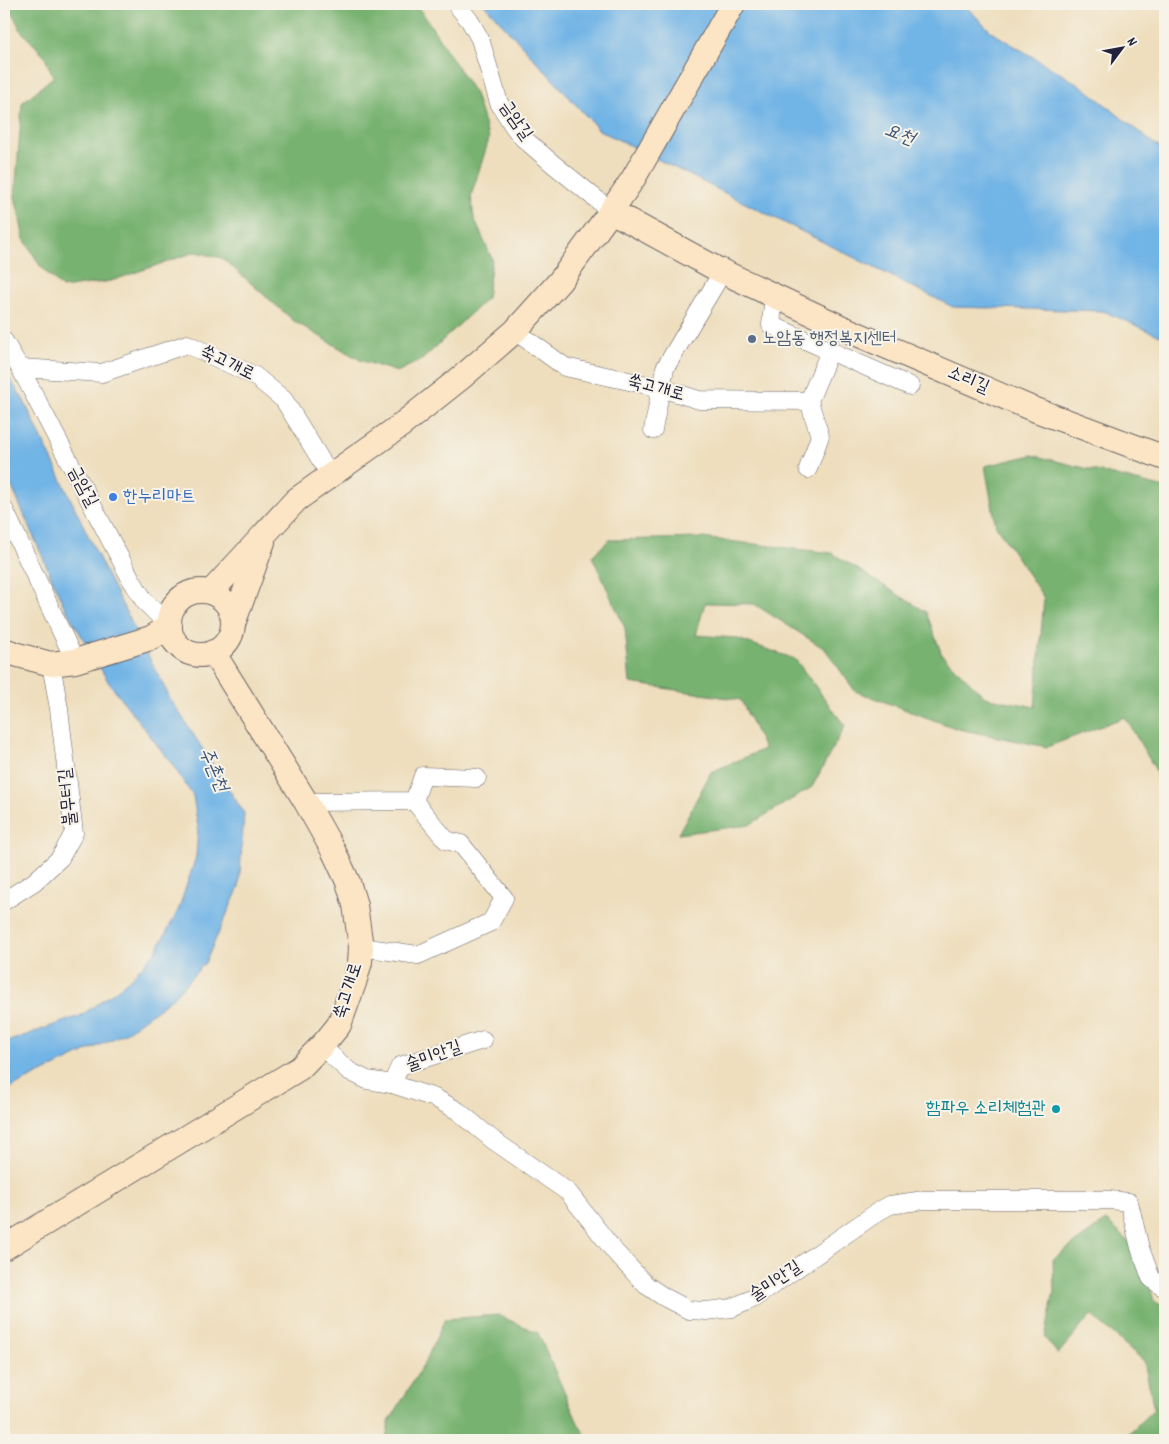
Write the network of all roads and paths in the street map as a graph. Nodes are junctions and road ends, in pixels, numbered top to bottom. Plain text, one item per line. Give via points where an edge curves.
1 (456, 4) edge
2 (733, 4) edge
3 (611, 211) junction
4 (723, 272) junction
5 (774, 295) junction
6 (515, 331) junction
7 (4, 341) edge
8 (830, 351) junction
9 (20, 368) junction
10 (910, 386) dead end
11 (661, 388) junction
12 (809, 401) junction
13 (653, 430) dead end
14 (1165, 458) edge
15 (808, 469) dead end
16 (330, 475) junction
17 (4, 509) edge
18 (268, 530) junction
19 (211, 592) junction
20 (160, 632) junction
21 (224, 639) junction
22 (4, 650) edge
23 (79, 660) junction
24 (51, 664) junction
25 (477, 778) dead end
26 (414, 801) junction
27 (306, 802) junction
28 (4, 901) edge
29 (361, 947) junction
30 (483, 1040) dead end
31 (321, 1046) junction
32 (392, 1084) junction
33 (4, 1248) edge
34 (1165, 1287) edge

1 - 3 street, 금암길 via 480,39 499,103 514,126 523,138
2 - 3 main road
3 - 4 main road, 소리길
3 - 6 main road via 560,281
4 - 5 main road, 소리길
4 - 11 street via 665,368
5 - 8 street via 771,325
5 - 14 main road, 소리길 via 1028,407
6 - 11 street, 쑥고개로 via 565,367
6 - 16 main road via 400,426
7 - 9 street, 금암길
8 - 10 street
8 - 12 street
9 - 16 street, 쑥고개로 via 102,373 187,344 255,376 284,400
9 - 20 street, 금암길
11 - 12 street, 쑥고개로 via 699,400
11 - 13 street
12 - 15 street via 820,436
16 - 18 main road via 296,500
17 - 23 street
18 - 19 main road
18 - 21 main road
19 - 20 main road via 190,593 182,598
19 - 21 main road via 227,604 232,613
20 - 21 main road via 173,637 188,652 199,654 210,654
20 - 23 main road
21 - 27 main road, 쑥고개로 via 260,727
22 - 24 main road
23 - 24 main road
24 - 28 street, 불무터길 via 74,833 60,858 34,882
25 - 26 street via 423,776
26 - 27 street
26 - 29 street via 446,840 461,844 504,898 491,922 418,955
27 - 29 main road, 쑥고개로 via 348,882
29 - 31 main road, 쑥고개로 via 360,962 339,1025
30 - 32 street, 술미안길 via 400,1066
31 - 32 street, 술미안길 via 349,1071 367,1080
31 - 33 main road, 쑥고개로 via 300,1068
32 - 34 street, 술미안길 via 435,1098 458,1111 493,1140 568,1192 615,1252 646,1285 689,1310 732,1308 754,1298 879,1211 890,1205 924,1200 1129,1202 1151,1278

